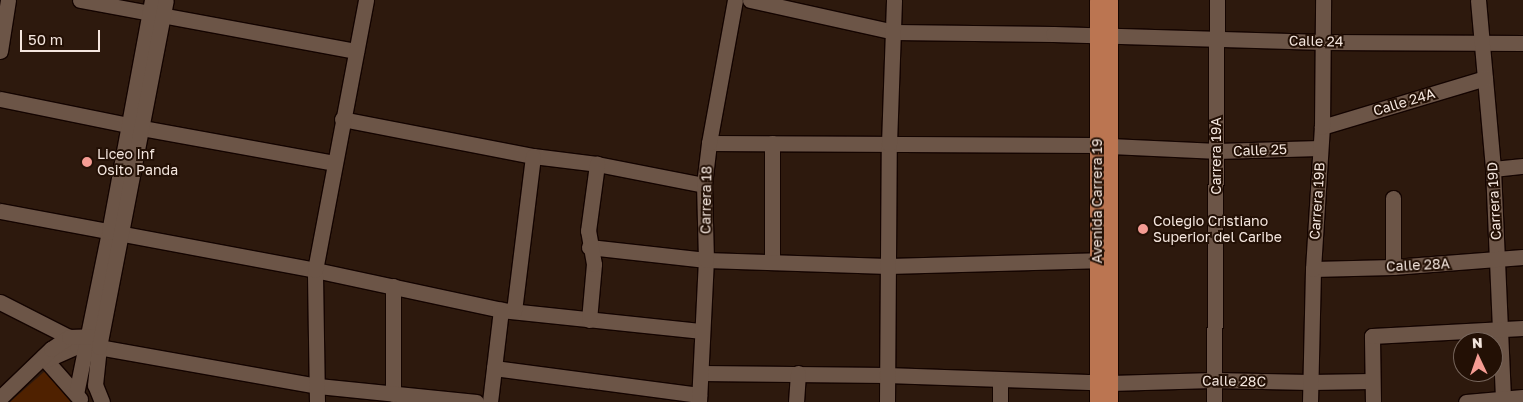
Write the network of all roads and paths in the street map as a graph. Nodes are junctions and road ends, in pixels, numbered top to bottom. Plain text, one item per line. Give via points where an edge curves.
1 (8, 0) edge
2 (80, 0) edge
3 (166, 0) edge
4 (366, 0) edge
5 (735, 0) edge
6 (750, 0) edge
7 (894, 0) edge
8 (1097, 0) edge
9 (1110, 0) edge
10 (1217, 0) edge
11 (1323, 0) edge
12 (1478, 0) edge
13 (155, 10) edge
14 (894, 32) junction
15 (1103, 36) junction
16 (1216, 39) junction
17 (1323, 42) junction
18 (1482, 42) junction
19 (1523, 44) edge
20 (0, 51) edge
21 (356, 51) junction
22 (1485, 78) junction
23 (0, 99) edge
24 (342, 119) junction
25 (135, 127) junction
26 (1322, 127) junction
27 (709, 143) junction
28 (772, 143) junction
29 (889, 144) junction
30 (1103, 145) junction
31 (1320, 148) junction
32 (1216, 152) junction
33 (533, 156) junction
34 (334, 163) junction
35 (597, 164) junction
36 (1523, 166) edge
37 (1493, 169) junction
38 (704, 184) junction
39 (1393, 198) dead end
40 (0, 211) edge
41 (114, 233) junction
42 (589, 247) junction
43 (1523, 257) edge
44 (706, 260) junction
45 (1097, 260) junction
46 (1498, 260) junction
47 (772, 262) junction
48 (888, 266) junction
49 (1393, 267) junction
50 (1313, 269) junction
51 (315, 270) junction
52 (393, 286) junction
53 (0, 302) edge
54 (508, 310) junction
55 (589, 320) junction
56 (1523, 328) edge
57 (1501, 330) junction
58 (702, 331) junction
59 (69, 337) junction
60 (94, 341) junction
61 (45, 358) junction
62 (494, 368) junction
63 (700, 373) junction
64 (798, 373) junction
65 (886, 375) junction
66 (1000, 380) junction
67 (1214, 380) junction
68 (1372, 381) junction
69 (1104, 382) junction
70 (1310, 382) junction
71 (318, 386) junction
72 (393, 394) junction
73 (1523, 397) edge
74 (0, 398) edge
75 (79, 398) edge
76 (699, 399) edge
77 (1503, 400) edge
78 (102, 402) edge
79 (318, 402) edge
80 (476, 402) edge
81 (490, 402) edge
82 (796, 402) edge
83 (887, 402) edge
84 (1000, 402) edge
85 (1097, 402) edge
86 (1110, 402) edge
87 (1214, 402) edge
88 (1310, 402) edge
89 (1373, 402) edge
90 (1466, 402) edge

1 - 20 street
2 - 13 street
3 - 13 street
4 - 21 street
5 - 27 street, Carrera 18
6 - 14 street, Calle 24
7 - 14 street
8 - 15 main road, Avenida Carrera 19
9 - 15 main road, Avenida Carrera 19
10 - 16 street, Carrera 19A
11 - 17 street, Carrera 19B
12 - 18 street, Carrera 19D
13 - 21 street
13 - 25 street
14 - 15 street, Calle 24
14 - 29 street
15 - 16 street, Calle 24
15 - 30 main road, Avenida Carrera 19
16 - 17 street, Calle 24
16 - 32 street, Carrera 19A
17 - 18 street, Calle 24
17 - 26 street, Carrera 19B
18 - 19 street, Calle 24
18 - 22 street, Carrera 19D
21 - 24 street
22 - 26 street, Calle 24A
22 - 37 street, Carrera 19D
23 - 25 street
24 - 33 street
24 - 34 street
25 - 34 street
25 - 41 street
26 - 31 street, Carrera 19B
27 - 28 street, Calle 25
27 - 38 street, Carrera 18
28 - 29 street, Calle 25
28 - 47 street
29 - 30 street, Calle 25
29 - 48 street
30 - 32 street, Calle 25
30 - 45 main road, Avenida Carrera 19
30 - 69 main road, Avenida Carrera 19
31 - 32 street, Calle 25
31 - 50 street, Carrera 19B
32 - 67 street, Carrera 19A
33 - 35 street
33 - 54 street
34 - 51 street
35 - 38 street
35 - 42 street via 588,231
36 - 37 street
37 - 46 street, Carrera 19D
38 - 44 street, Carrera 18
39 - 49 street
40 - 41 street
41 - 51 street
41 - 60 street
42 - 44 street
42 - 55 street via 594,264
43 - 46 street, Calle 28A
44 - 47 street
44 - 58 street, Carrera 18
45 - 48 street
45 - 69 main road, Avenida Carrera 19
46 - 49 street, Calle 28A
46 - 57 street, Carrera 19D
47 - 48 street
48 - 65 street
49 - 50 street, Calle 28A
50 - 70 street, Carrera 19B
51 - 52 street
51 - 71 street
52 - 54 street
52 - 72 street
53 - 59 street
54 - 55 street
54 - 62 street
55 - 58 street
56 - 57 street
57 - 68 street via 1372,336
57 - 77 street, Carrera 19D
58 - 63 street, Carrera 18
59 - 60 street
59 - 61 street
60 - 61 street
60 - 71 street
60 - 75 street
60 - 78 street via 95,386
61 - 74 street
61 - 75 street
62 - 76 street
62 - 81 street
63 - 64 street, Calle 28C
63 - 76 street, Carrera 18
64 - 65 street, Calle 28C
64 - 82 street
65 - 66 street, Calle 28C
65 - 83 street
66 - 69 street, Calle 28C
66 - 84 street
67 - 69 street, Calle 28C
67 - 70 street, Calle 28C
67 - 87 street, Carrera 19A
68 - 70 street, Calle 28C
68 - 89 street
69 - 85 main road, Avenida Carrera 19
69 - 86 main road, Avenida Carrera 19
70 - 88 street, Carrera 19B
71 - 72 street
71 - 79 street
72 - 80 street
73 - 77 street
77 - 90 street

